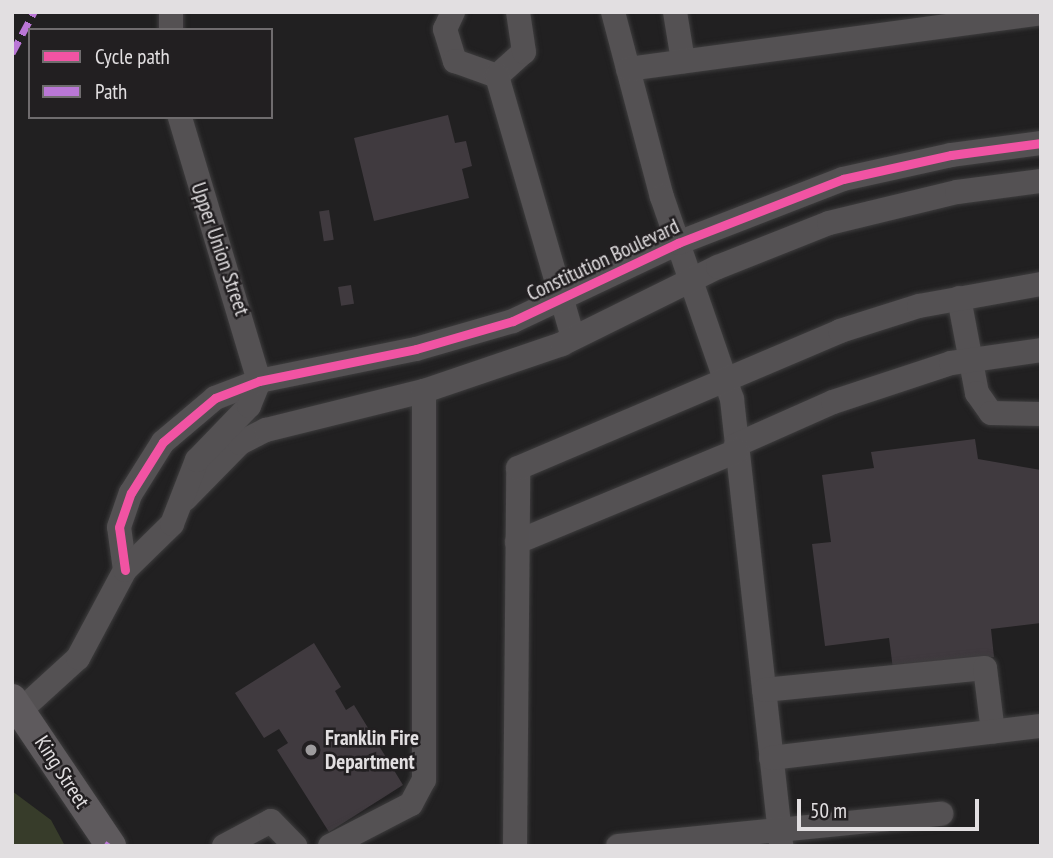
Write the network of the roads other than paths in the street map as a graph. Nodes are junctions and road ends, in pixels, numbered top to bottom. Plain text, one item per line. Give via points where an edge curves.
1 (453, 12) edge
2 (518, 12) edge
3 (613, 12) edge
4 (674, 12) edge
5 (1041, 13) edge
6 (682, 61) junction
7 (628, 69) junction
8 (497, 76) junction
9 (181, 119) edge
10 (1041, 144) edge
11 (1041, 181) edge
12 (678, 243) junction
13 (690, 280) junction
14 (1041, 284) edge
15 (959, 298) junction
16 (560, 303) junction
17 (573, 337) junction
18 (1041, 350) edge
19 (968, 361) junction
20 (259, 381) junction
21 (726, 381) junction
22 (424, 391) junction
23 (1041, 414) edge
24 (737, 448) junction
25 (185, 499) junction
26 (517, 542) junction
27 (125, 570) junction
28 (764, 690) junction
29 (17, 705) edge
30 (1041, 726) edge
31 (993, 732) junction
32 (771, 758) junction
33 (941, 814) dead end
34 (781, 838) edge
35 (111, 846) edge
36 (225, 846) edge
37 (295, 846) edge
38 (330, 846) edge
39 (515, 846) edge
40 (618, 846) edge

1 - 8 street via 444,29 456,61
2 - 8 street via 523,52
3 - 7 street
4 - 6 street
5 - 6 street
6 - 7 street
7 - 12 street
8 - 16 street
9 - 20 street, Upper Union Street
10 - 12 street, Constitution Boulevard via 951,155 843,180
11 - 13 street via 853,216
12 - 13 street
12 - 16 street, Constitution Boulevard
13 - 17 street
13 - 21 street
14 - 15 street
15 - 19 street
15 - 21 street via 840,331
16 - 17 street
16 - 20 street, Constitution Boulevard via 437,344
17 - 22 street
18 - 19 street
19 - 23 street via 991,413
19 - 24 street via 833,402
20 - 25 street via 249,406 197,460
20 - 27 street via 215,398 163,442 131,493 119,527
21 - 24 street
21 - 26 street via 518,468
22 - 25 street via 266,430 240,443
22 - 38 street via 424,780 411,804
24 - 26 street
24 - 28 street
25 - 27 street via 154,547
26 - 39 street
27 - 29 street via 78,658
28 - 31 street via 985,668
28 - 32 street
29 - 35 main road, King Street
30 - 31 street
31 - 32 street
32 - 34 street
33 - 34 street
34 - 40 street
36 - 37 street via 271,821

